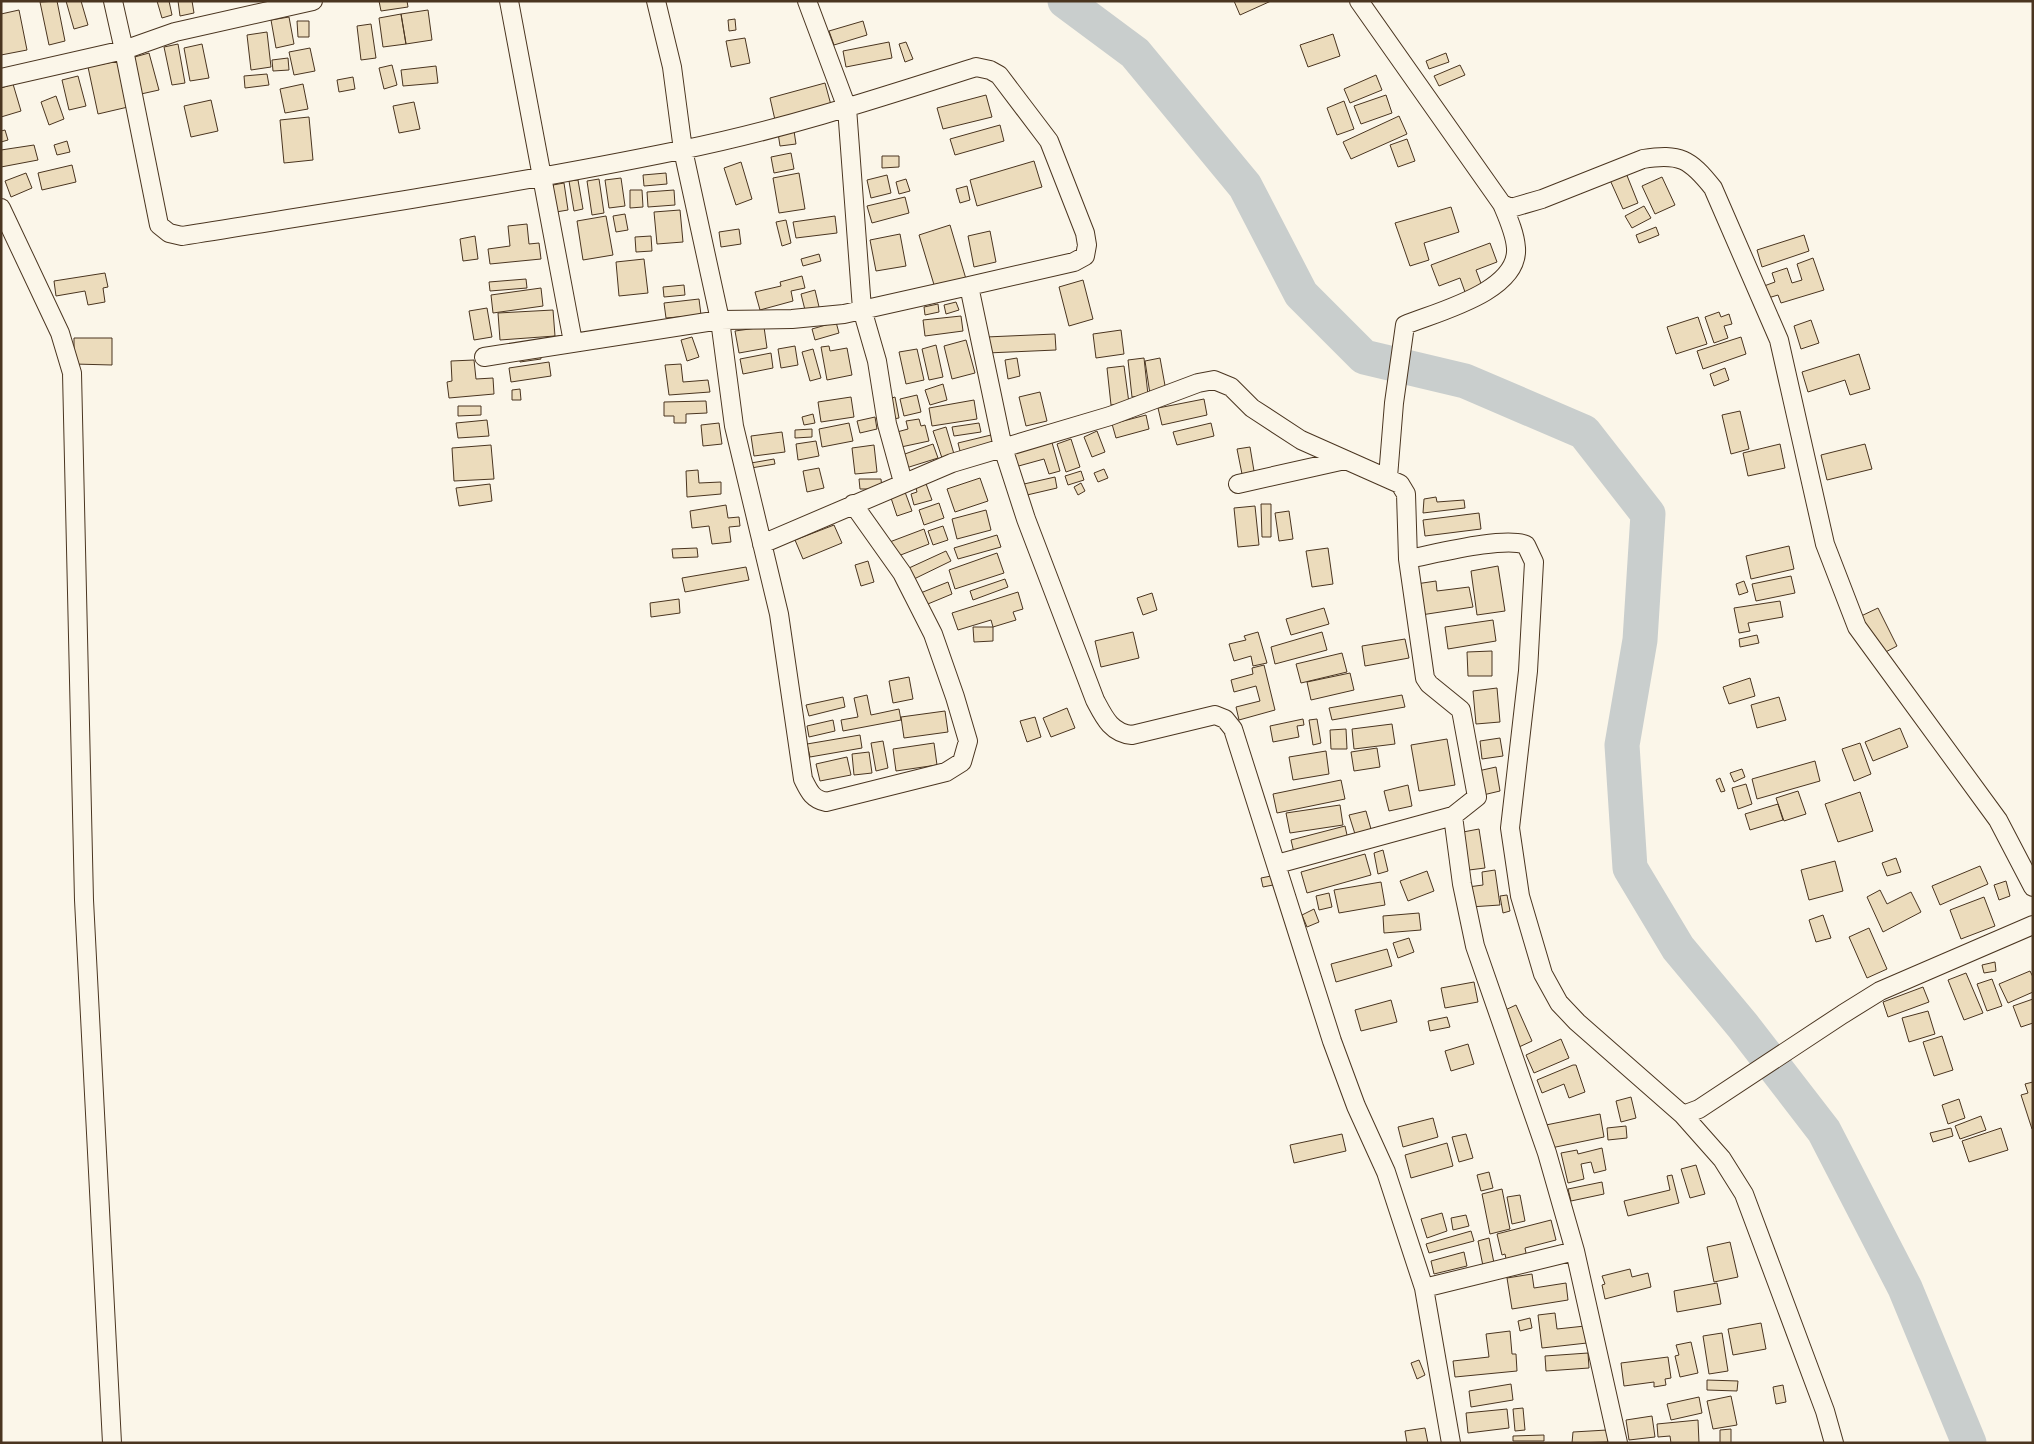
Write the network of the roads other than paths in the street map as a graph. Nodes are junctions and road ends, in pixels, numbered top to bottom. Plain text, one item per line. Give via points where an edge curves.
1 (113, 1) edge
2 (313, 1) edge
3 (509, 1) edge
4 (656, 1) edge
5 (807, 1) edge
6 (1359, 1) edge
7 (124, 50) junction
8 (1, 78) edge
9 (847, 108) junction
10 (683, 150) junction
11 (543, 176) junction
12 (1502, 204) junction
13 (1, 208) edge
14 (969, 286) junction
15 (862, 309) junction
16 (720, 320) junction
17 (573, 342) junction
18 (484, 358) dead end
19 (1003, 448) junction
20 (1346, 460) junction
21 (1388, 477) junction
22 (903, 482) junction
23 (1238, 484) dead end
24 (853, 504) junction
25 (762, 544) junction
26 (1408, 559) junction
27 (1453, 816) junction
28 (1277, 864) junction
29 (2033, 888) edge
30 (2033, 925) edge
31 (1691, 1112) junction
32 (1575, 1251) junction
33 (1424, 1288) junction
34 (112, 1443) edge
35 (1450, 1443) edge
36 (1618, 1443) edge
37 (1834, 1443) edge

1 - 7 street
2 - 7 street via 175,32
3 - 11 street
4 - 10 street via 672,67
5 - 9 street
6 - 12 street
7 - 8 street
7 - 11 street via 159,225 169,233 182,236
9 - 10 street
9 - 14 street via 976,67 999,75 1049,141 1085,233 1085,256 1074,262
9 - 15 street
10 - 11 street
10 - 16 street
11 - 17 street
12 - 21 street via 1516,250 1503,279 1482,293 1405,325
12 - 29 street via 1511,208 1542,199 1643,158 1680,157 1700,171 1713,188 1779,340 1825,544 1857,627 1998,820
13 - 34 street via 60,333 72,373 84,900
14 - 15 street
14 - 19 street
15 - 16 street via 792,319
15 - 22 street via 877,361 887,424
16 - 17 street
16 - 25 street via 734,426
17 - 18 street
19 - 20 street via 1214,380 1232,387 1252,408 1301,440
19 - 22 street
19 - 28 street via 1026,519 1107,722 1122,734 1132,736 1205,716 1216,715 1225,719 1233,729
20 - 21 street
20 - 23 street
21 - 26 street via 1400,484 1406,494
22 - 24 street
24 - 25 street
24 - 25 street via 902,573 933,634 952,688 968,741 962,762 946,772 826,802 816,800 809,792 803,778 779,614
26 - 27 street via 1425,678 1461,710 1478,794
26 - 31 street via 1517,541 1531,551 1534,562 1528,671 1510,828 1520,896 1532,942 1543,974 1559,1003 1577,1022
27 - 28 street
27 - 32 street via 1475,946 1548,1153
28 - 33 street via 1332,1040 1356,1106 1386,1172
30 - 31 street via 1880,991
31 - 37 street via 1744,1194 1825,1410
32 - 33 street
32 - 36 street
33 - 35 street

